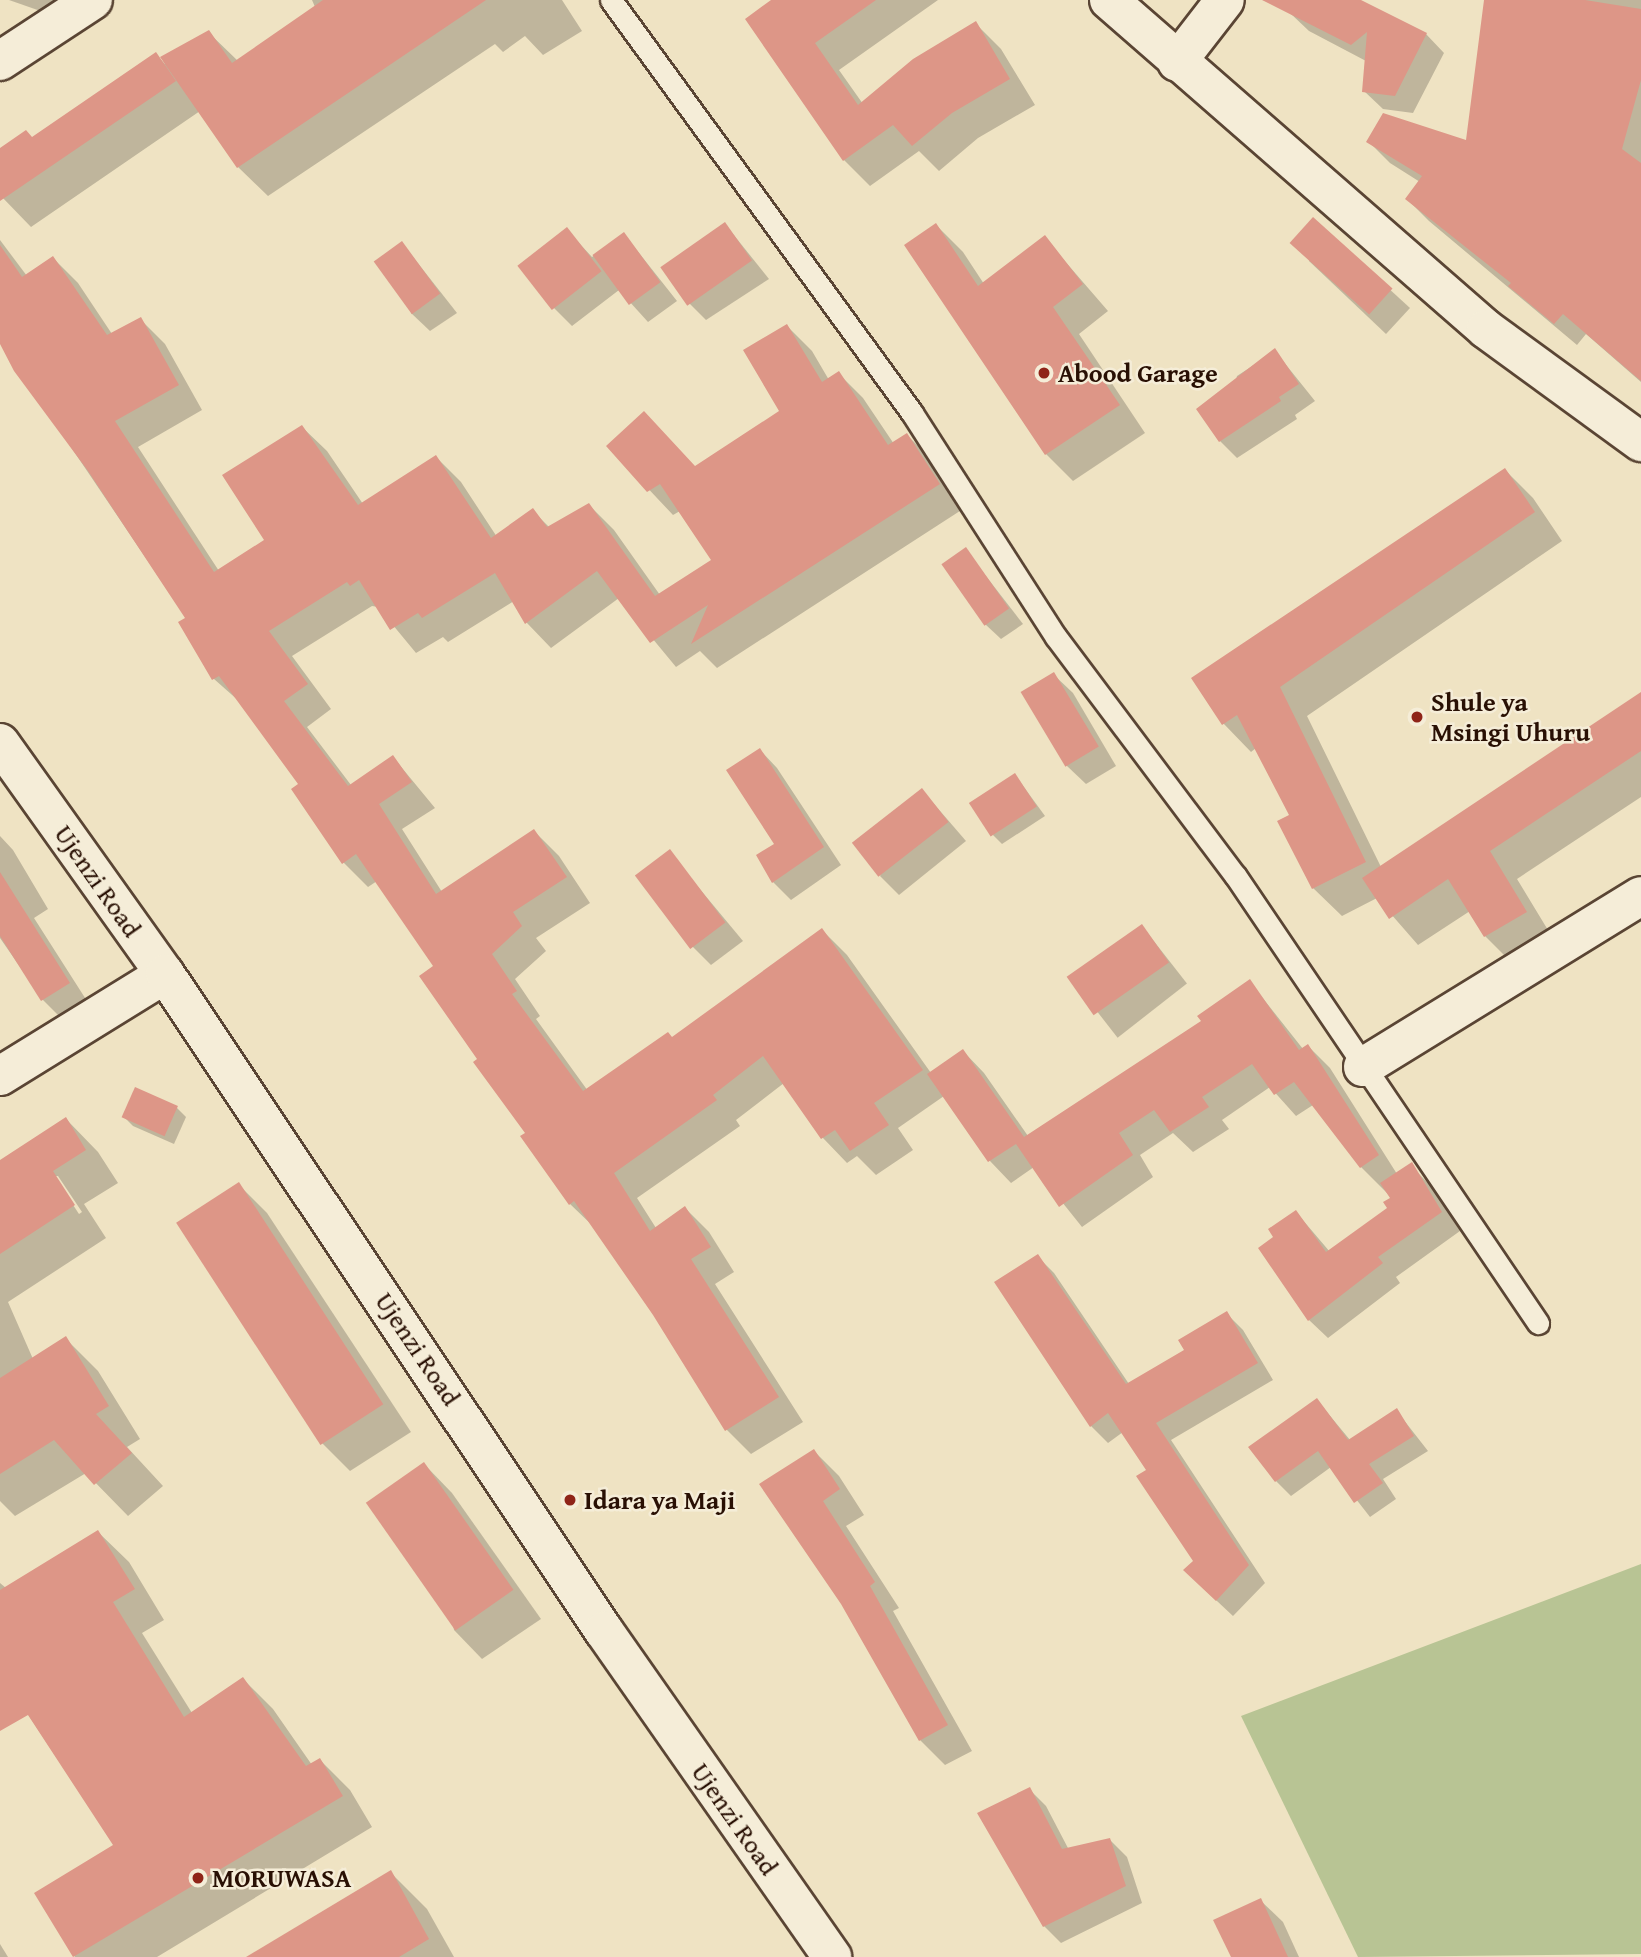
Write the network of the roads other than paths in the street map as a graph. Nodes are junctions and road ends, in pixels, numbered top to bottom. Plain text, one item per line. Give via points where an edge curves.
1 (93, 0) edge
2 (611, 0) edge
3 (1109, 0) edge
4 (1225, 0) edge
5 (0, 61) edge
6 (1177, 62) junction
7 (1636, 428) edge
8 (0, 743) edge
9 (1641, 895) edge
10 (164, 974) junction
11 (1363, 1067) junction
12 (0, 1076) edge
13 (1538, 1323) dead end
14 (832, 1957) edge

1 - 5 street
2 - 11 lane via 912,413 1056,637 1235,875
3 - 6 street
4 - 6 street
6 - 7 street via 1486,329
8 - 10 street, Ujenzi Road
9 - 11 street
10 - 12 street
10 - 14 street, Ujenzi Road via 604,1631
11 - 13 lane

